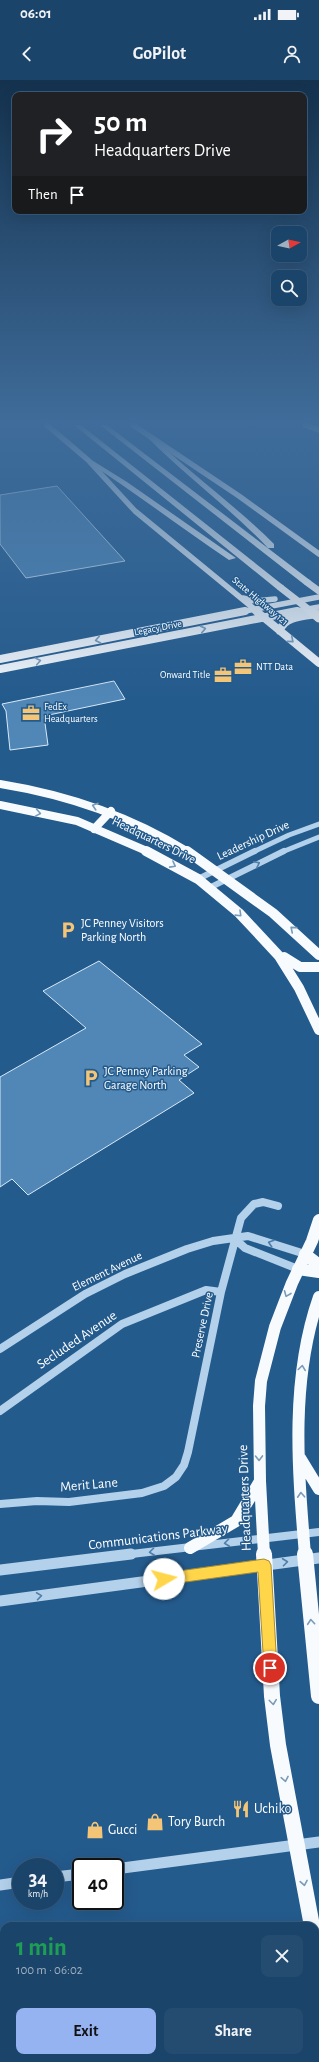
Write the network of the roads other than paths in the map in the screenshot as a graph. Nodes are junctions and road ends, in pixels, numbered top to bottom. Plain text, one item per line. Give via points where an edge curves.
1 (143, 517) edge
2 (173, 517) edge
3 (193, 517) edge
4 (224, 517) edge
5 (241, 517) edge
6 (269, 517) edge
7 (319, 554) edge
8 (259, 570) junction
9 (293, 571) junction
10 (319, 591) edge
11 (242, 597) junction
12 (319, 597) edge
13 (319, 606) edge
14 (255, 609) junction
15 (319, 614) edge
16 (264, 616) junction
17 (319, 618) edge
18 (280, 631) junction
19 (0, 659) edge
20 (319, 663) edge
21 (0, 669) edge
22 (0, 784) edge
23 (0, 805) edge
24 (111, 811) junction
25 (319, 824) edge
26 (94, 829) junction
27 (319, 837) edge
28 (216, 870) junction
29 (198, 879) junction
30 (228, 879) junction
31 (209, 888) junction
32 (259, 934) junction
33 (319, 955) edge
34 (319, 966) edge
35 (319, 1030) edge
36 (278, 1206) dead end
37 (319, 1220) edge
38 (235, 1239) junction
39 (305, 1254) junction
40 (319, 1266) edge
41 (298, 1268) junction
42 (319, 1272) edge
43 (221, 1292) junction
44 (319, 1297) edge
45 (0, 1349) edge
46 (0, 1411) edge
47 (300, 1457) junction
48 (176, 1477) joint
49 (260, 1481) junction
50 (319, 1489) edge
51 (0, 1504) edge
52 (319, 1532) edge
53 (303, 1534) junction
54 (263, 1539) junction
55 (190, 1548) junction
56 (312, 1559) edge
57 (264, 1565) junction
58 (0, 1570) edge
59 (0, 1601) edge
60 (319, 1696) edge
61 (319, 1842) edge
62 (297, 1845) junction
63 (124, 1868) edge
64 (12, 1883) edge
65 (0, 1885) edge
66 (311, 1922) edge

1 - 11 main road, State Highway 121
2 - 8 highway via 238,561
3 - 8 highway
4 - 9 highway
5 - 9 highway
6 - 7 main road
8 - 17 highway, bridge
9 - 10 highway, bridge
10 - 11 main road via 262,601
11 - 14 main road, State Highway 121
12 - 14 main road, Legacy Drive
13 - 16 main road, Legacy Drive
14 - 16 main road, State Highway 121
14 -> 19 main road, Legacy Drive
15 - 18 main road via 288,620 281,626
16 - 18 main road, State Highway 121
21 -> 16 main road, Legacy Drive
18 -> 20 main road, State Highway 121
24 -> 22 main road, Headquarters Drive via 46,792
23 -> 26 main road, Headquarters Drive via 64,818
24 - 26 main road
24 - 28 main road, Headquarters Drive via 172,841
25 - 28 street, Leadership Drive via 289,835
26 -> 29 main road, Headquarters Drive via 165,860
30 -> 27 street, Leadership Drive
28 - 29 street, Leadership Drive
28 - 30 main road, Headquarters Drive
29 - 31 main road, Headquarters Drive
30 - 31 street, Leadership Drive
33 -> 30 main road, Headquarters Drive via 295,931
31 -> 32 main road, Headquarters Drive
32 - 34 main road via 291,964 303,969
32 - 35 main road, Headquarters Drive via 286,967
36 - 38 street, Preserve Drive via 263,1202 254,1204 241,1218
37 - 39 main road, Headquarters Drive
39 -> 38 street, Element Avenue via 248,1236
38 - 41 street via 244,1248
38 - 43 street, Preserve Drive
38 - 45 street, Element Avenue via 213,1241 187,1249 125,1274 85,1294
39 - 40 main road
39 - 41 main road, Headquarters Drive
41 - 42 main road
41 -> 49 main road, Headquarters Drive via 275,1327 261,1381
43 - 46 street, Secluded Avenue via 206,1290 122,1324
43 - 48 street, Preserve Drive via 188,1452 184,1465
47 -> 44 main road via 298,1406 301,1377 312,1318
47 - 50 main road
53 -> 47 main road
48 - 51 street, Merit Lane via 164,1486 142,1493 69,1502
49 - 54 main road, Headquarters Drive
49 - 55 main road via 236,1521
52 - 53 street, Communications Parkway
53 - 54 street, Communications Parkway
53 - 56 main road
54 -> 55 street, Communications Parkway
54 - 57 main road, Headquarters Drive
55 -> 58 street, Communications Parkway
57 -> 56 street
60 -> 56 main road
59 -> 57 street
57 -> 62 main road, Headquarters Drive via 272,1696 278,1745
61 - 62 street
62 - 63 street
62 -> 66 main road, Headquarters Drive
64 - 65 street

